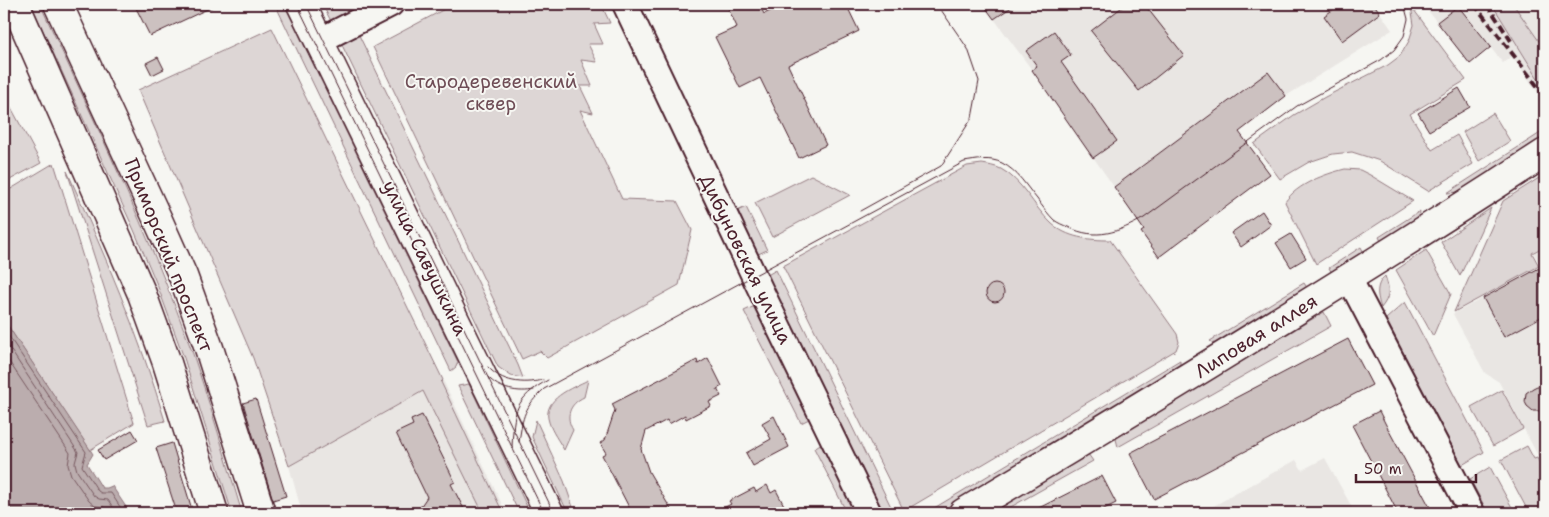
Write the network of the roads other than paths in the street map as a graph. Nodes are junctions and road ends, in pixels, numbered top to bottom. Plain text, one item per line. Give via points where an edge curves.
1 (14, 4) edge
2 (58, 4) edge
3 (301, 4) edge
4 (391, 4) edge
5 (625, 4) edge
6 (319, 41) junction
7 (1545, 153) edge
8 (1349, 278) junction
9 (214, 513) edge
10 (260, 513) edge
11 (549, 513) edge
12 (869, 513) edge
13 (963, 513) edge
14 (1472, 513) edge

1 - 9 main road via 142,294
2 - 10 main road, Приморский проспект via 183,276
3 - 6 main road, улица Савушкина
4 - 6 street
5 - 12 street, Дибуновская улица
6 - 11 main road, улица Савушкина
7 - 8 main road, Липовая аллея
8 - 13 main road, Липовая аллея via 1208,367
8 - 14 street

